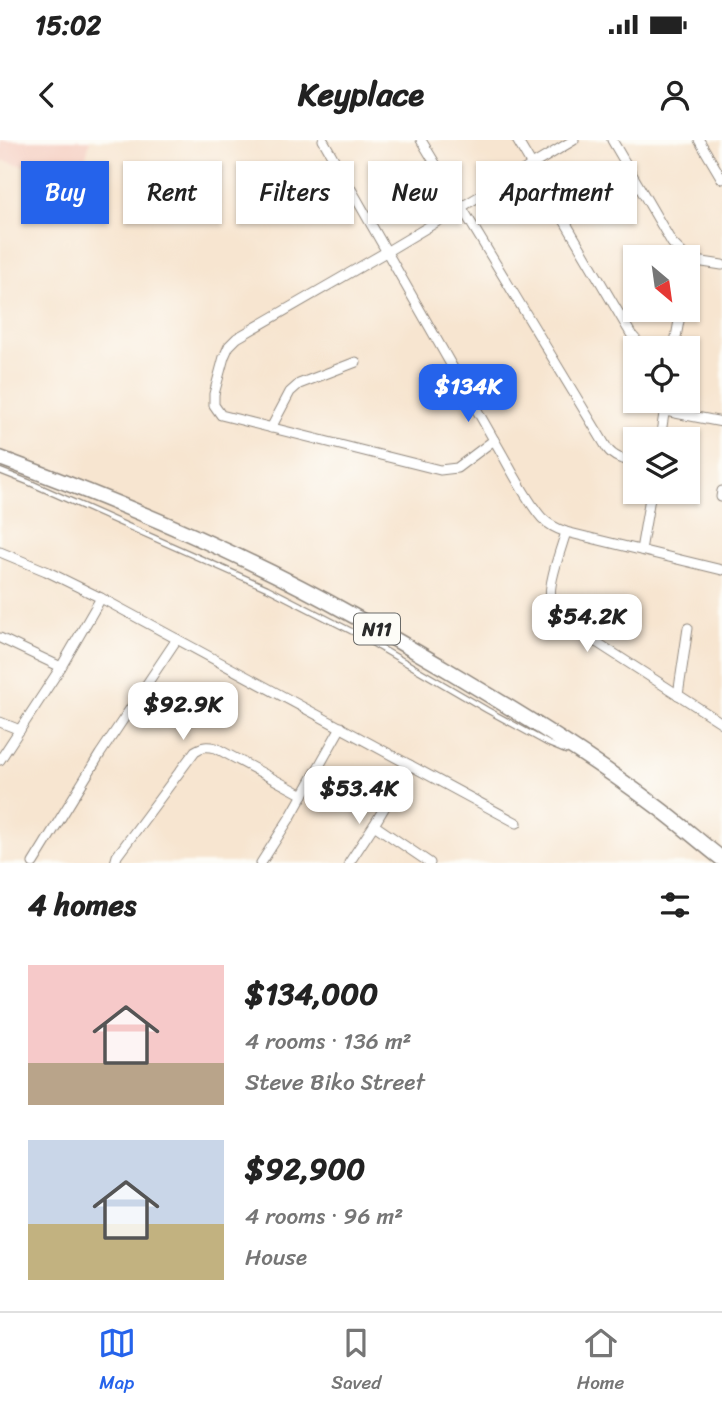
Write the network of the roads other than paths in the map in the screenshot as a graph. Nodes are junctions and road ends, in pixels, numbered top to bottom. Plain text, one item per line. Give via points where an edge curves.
1 (323, 140) edge
2 (421, 140) edge
3 (517, 140) edge
4 (574, 140) edge
5 (612, 140) edge
6 (699, 140) edge
7 (433, 161) edge
8 (529, 161) edge
9 (538, 161) edge
10 (722, 178) edge
11 (462, 210) edge
12 (434, 224) edge
13 (566, 224) edge
14 (674, 245) edge
15 (386, 253) junction
16 (700, 261) edge
17 (722, 265) edge
18 (633, 336) edge
19 (356, 362) dead end
20 (690, 413) edge
21 (722, 422) edge
22 (271, 428) junction
23 (494, 440) junction
24 (0, 458) edge
25 (623, 458) edge
26 (0, 471) edge
27 (649, 504) edge
28 (566, 532) junction
29 (641, 550) junction
30 (0, 552) edge
31 (722, 570) edge
32 (101, 598) junction
33 (688, 628) dead end
34 (0, 638) edge
35 (177, 639) junction
36 (61, 667) junction
37 (678, 695) junction
38 (0, 722) edge
39 (722, 723) edge
40 (341, 727) junction
41 (20, 730) junction
42 (591, 760) junction
43 (0, 761) edge
44 (410, 765) junction
45 (303, 795) junction
46 (517, 823) dead end
47 (374, 825) junction
48 (722, 859) edge
49 (33, 863) edge
50 (115, 863) edge
51 (261, 863) edge
52 (349, 863) edge
53 (430, 863) edge

1 - 15 street
2 - 7 street
3 - 8 street
4 - 9 street
5 - 14 street
6 - 10 street
11 - 25 street via 607,447
12 - 15 street
13 - 18 street
15 - 22 street via 229,346 213,400 216,410 227,418
15 - 23 street
16 - 17 street
19 - 22 street via 299,384
20 - 21 street
22 - 23 street via 446,470 462,465
23 - 28 street via 543,518
24 - 42 highway, N11 via 175,528 320,598 505,704
26 - 42 lane via 267,588 539,739
27 - 29 street
28 - 29 street
28 - 37 street via 551,584 550,596 558,610 576,629
29 - 31 street
30 - 32 street
32 - 35 street
32 - 36 street
33 - 37 street
34 - 36 street
35 - 40 street
35 - 49 street
36 - 41 street
37 - 39 street
38 - 41 street
40 - 44 street
40 - 45 street
41 - 43 street
42 - 48 highway, N11
44 - 46 street
44 - 47 street
45 - 50 street via 216,748 200,747
45 - 51 street
47 - 52 street
47 - 53 street

